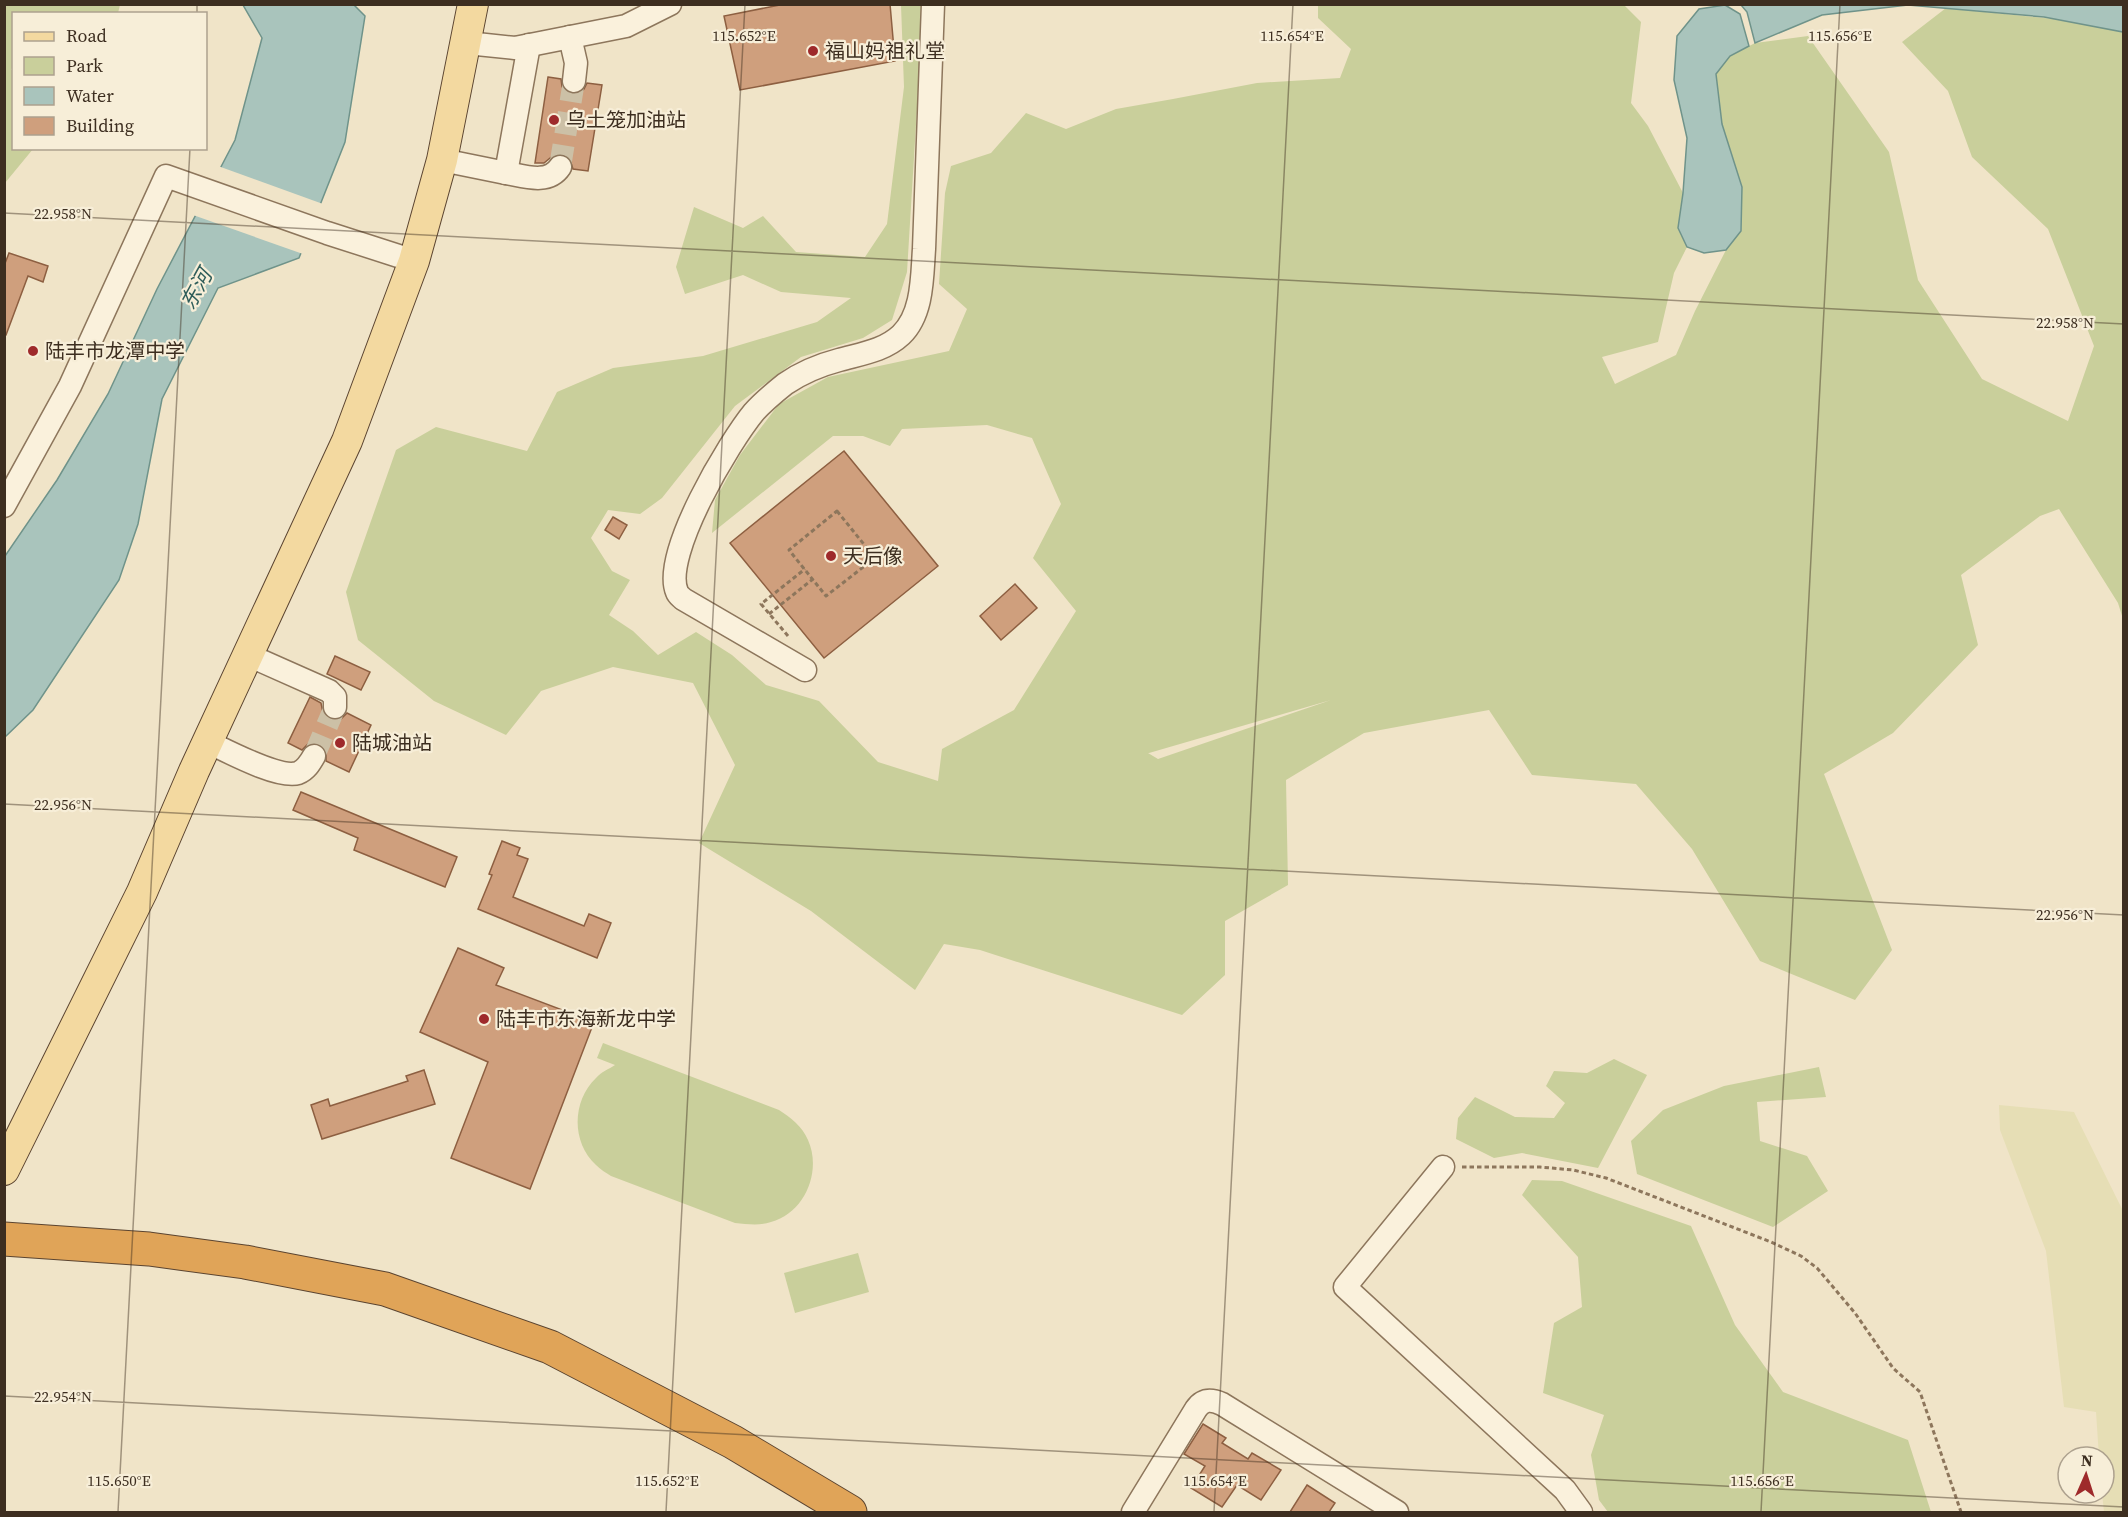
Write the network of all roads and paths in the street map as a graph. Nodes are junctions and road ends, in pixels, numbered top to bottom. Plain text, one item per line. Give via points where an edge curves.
1 (473, 4) edge
2 (670, 4) edge
3 (933, 4) edge
4 (570, 37) junction
5 (467, 43) junction
6 (529, 45) junction
7 (574, 81) tunnel mouth
8 (442, 160) junction
9 (560, 167) dead end
10 (506, 173) junction
11 (414, 261) junction
12 (4, 506) edge
13 (805, 569) junction
14 (813, 579) junction
15 (761, 604) dead end
16 (770, 614) dead end
17 (248, 655) junction
18 (805, 670) dead end
19 (335, 707) dead end
20 (208, 742) junction
21 (314, 756) tunnel mouth
22 (1443, 1167) joint
23 (4, 1170) edge
24 (19, 1240) edge
25 (850, 1512) edge
26 (1133, 1512) edge
27 (1397, 1512) edge
28 (1581, 1512) edge
29 (1961, 1512) edge

1 - 5 main road
2 - 4 street via 626,26
3 - 18 street via 924,249 914,316 902,334 887,346 813,369 785,384 756,410 712,473 679,555 677,592 683,599
4 - 6 street
4 - 7 street via 576,63
5 - 6 street via 515,48
5 - 8 main road
6 - 10 street
8 - 10 street
8 - 11 main road
9 - 10 street via 552,176 543,178
11 - 12 street via 166,176 70,386
11 - 17 main road via 347,441
13 - 14 path
13 - 14 path via 789,549 837,511 874,558 826,596
13 - 15 path
14 - 16 path
17 - 19 street via 329,691 335,697
17 - 20 main road
20 - 21 street via 283,774 301,771
20 - 23 main road via 142,892
22 - 28 street via 1345,1287 1565,1490
22 - 29 path via 1573,1170 1606,1179 1801,1256 1817,1268 1855,1313 1893,1368 1920,1392
24 - 25 highway via 149,1249 245,1262 385,1289 550,1347 734,1442
26 - 27 street via 1196,1409 1207,1400 1222,1404

